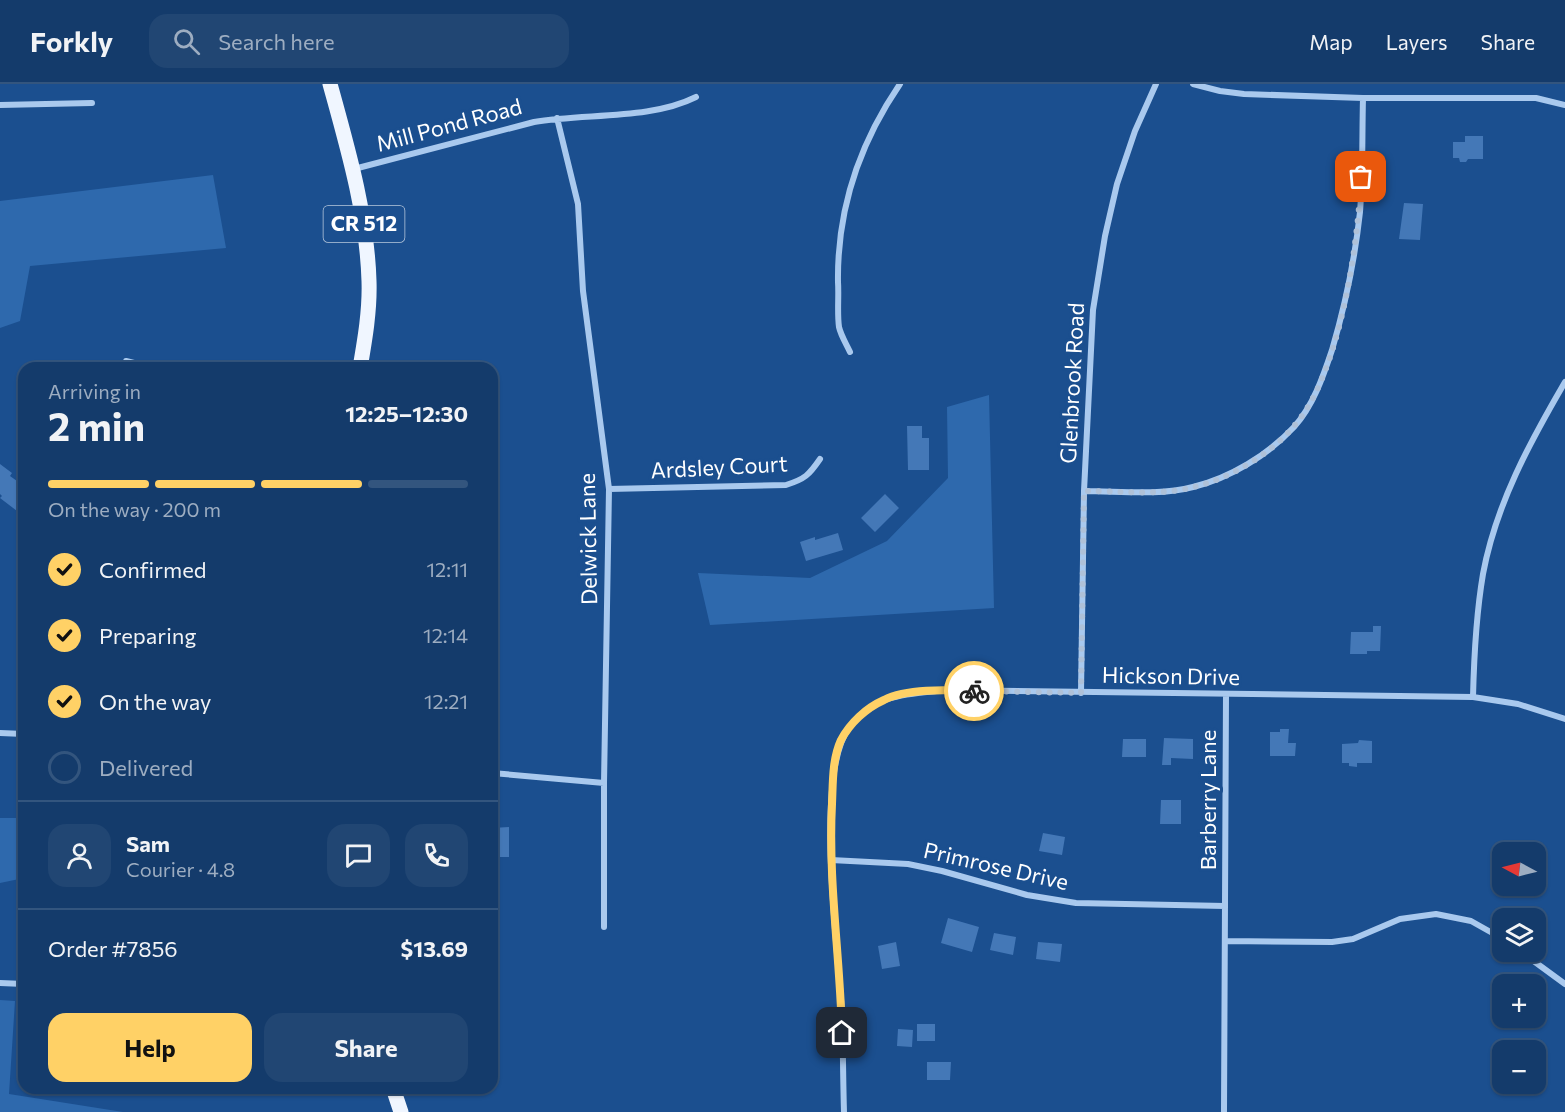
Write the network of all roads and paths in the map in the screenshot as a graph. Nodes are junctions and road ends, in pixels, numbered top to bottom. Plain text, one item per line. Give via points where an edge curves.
1 (330, 84) edge
2 (900, 84) edge
3 (1156, 84) edge
4 (1193, 84) edge
5 (696, 97) dead end
6 (1363, 98) junction
7 (92, 103) dead end
8 (0, 105) edge
9 (1565, 105) edge
10 (557, 118) junction
11 (353, 169) junction
12 (850, 352) dead end
13 (126, 361) dead end
14 (130, 362) edge
15 (361, 362) edge
16 (1565, 382) edge
17 (820, 459) dead end
18 (609, 489) junction
19 (1084, 491) junction
20 (1081, 693) junction
21 (1226, 695) junction
22 (1473, 697) junction
23 (1565, 719) edge
24 (0, 733) edge
25 (18, 734) edge
26 (498, 774) edge
27 (604, 783) junction
28 (831, 860) junction
29 (1225, 906) junction
30 (604, 927) dead end
31 (1492, 933) edge
32 (1225, 941) junction
33 (1535, 962) edge
34 (1562, 982) edge
35 (0, 983) edge
36 (18, 984) edge
37 (395, 1094) edge
38 (401, 1112) edge
39 (844, 1112) edge
40 (1224, 1112) edge

1 - 11 main road, CR 512
2 - 12 street via 869,134 856,164 841,228 839,329
3 - 19 street, Glenbrook Road via 1117,184 1105,236 1093,310
4 - 6 street via 1244,94
5 - 10 street, Mill Pond Road via 657,111
6 - 9 street via 1536,98
6 - 19 street via 1359,212 1349,277 1325,372 1294,427 1255,459 1214,481 1168,491
7 - 8 street
10 - 11 street, Mill Pond Road
10 - 18 street, Delwick Lane via 578,204 583,291
11 - 15 main road, CR 512 via 366,236 369,283
13 - 14 street
16 - 22 street via 1518,468 1496,524 1483,573
17 - 18 street, Ardsley Court via 810,474 786,484
18 - 27 street, Delwick Lane
19 - 20 street, Glenbrook Road
20 - 21 street, Hickson Drive
20 - 28 street, Hickson Drive via 947,690 882,700 848,729 836,756
21 - 22 street, Hickson Drive
21 - 29 street, Barberry Lane
22 - 23 street, Hickson Drive via 1518,704
24 - 25 street
26 - 27 street
27 - 30 street, Delwick Lane
28 - 29 street, Primrose Drive via 909,864 1027,895 1076,903
28 - 39 street, Hickson Drive via 842,1013
29 - 32 street, Barberry Lane
31 - 32 street via 1472,921 1436,914 1400,919 1353,939 1332,942
32 - 40 street
33 - 34 street
35 - 36 street
37 - 38 main road

